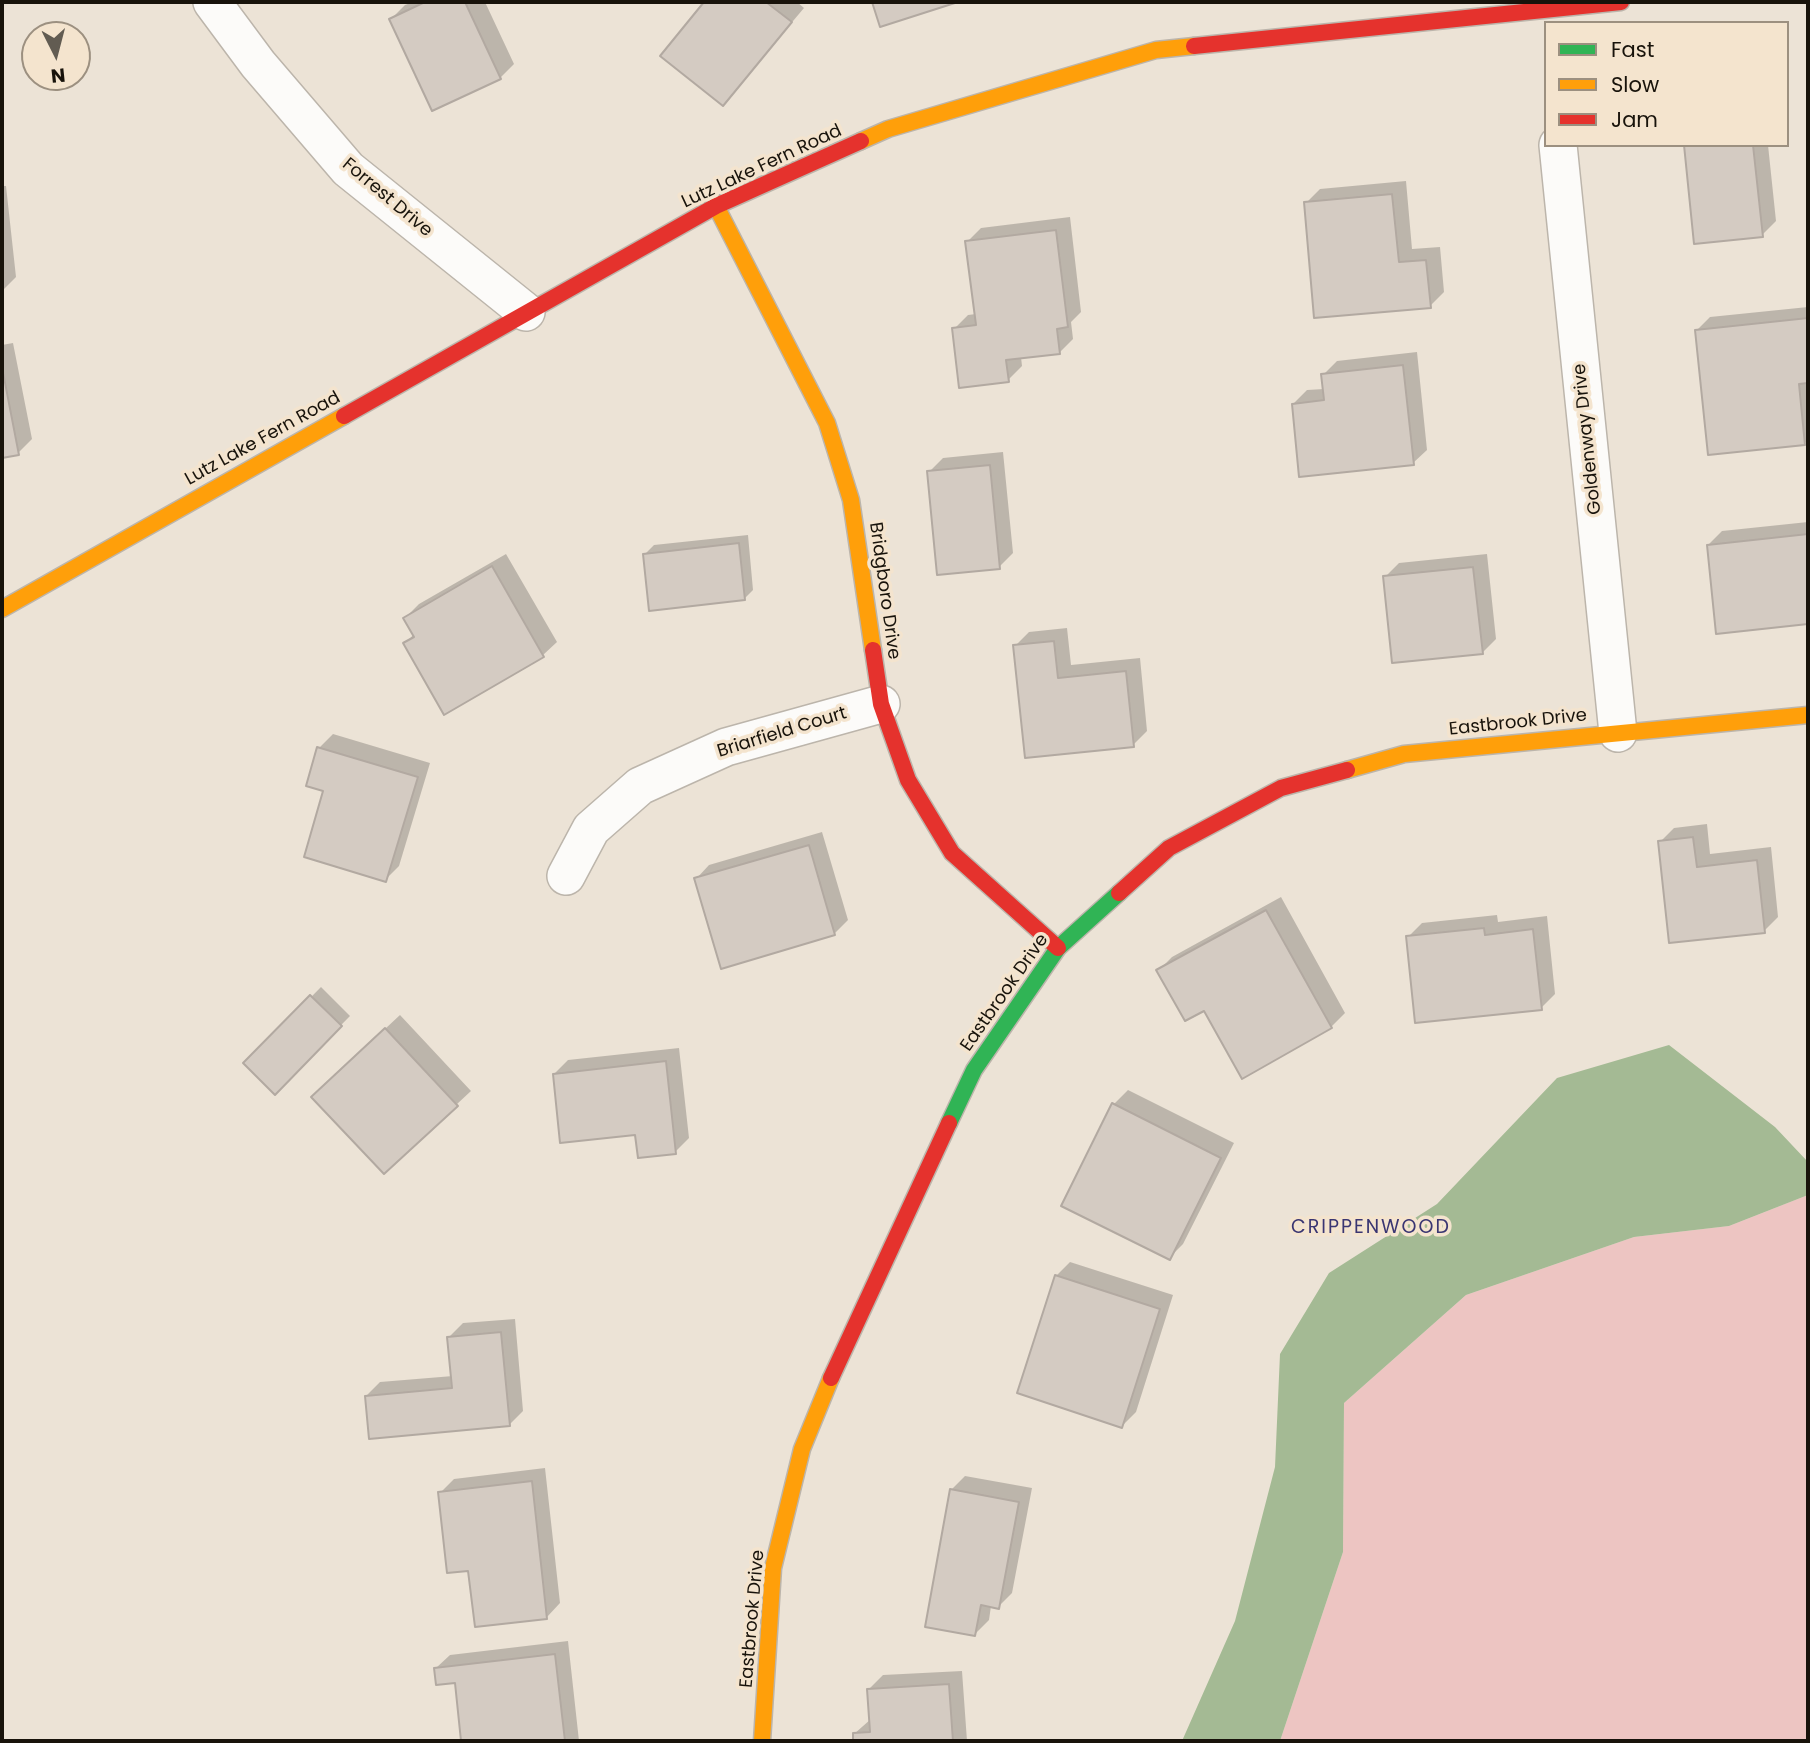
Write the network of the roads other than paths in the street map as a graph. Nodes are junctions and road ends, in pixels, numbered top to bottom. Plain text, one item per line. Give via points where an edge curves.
1 (212, 2) edge
2 (1621, 2) edge
3 (1545, 19) edge
4 (1558, 147) edge
5 (716, 206) junction
6 (526, 313) junction
7 (2, 609) edge
8 (881, 704) junction
9 (1808, 715) edge
10 (1618, 733) junction
11 (566, 876) dead end
12 (1058, 948) junction
13 (762, 1741) edge

1 - 6 street, Forrest Drive via 348,169
2 - 3 street, Lutz Lake Fern Road
3 - 5 street, Lutz Lake Fern Road via 1156,50 888,130
4 - 10 street, Goldenway Drive
5 - 6 street, Lutz Lake Fern Road
5 - 8 street, Bridgboro Drive via 827,423 851,500
6 - 7 street, Lutz Lake Fern Road
8 - 11 street, Briarfield Court via 726,747 640,786 591,829
8 - 12 street, Bridgboro Drive via 908,780 952,853
9 - 10 street, Eastbrook Drive
10 - 12 street, Eastbrook Drive via 1404,754 1281,788 1169,848
12 - 13 street, Eastbrook Drive via 974,1070 849,1335 802,1449 773,1568

